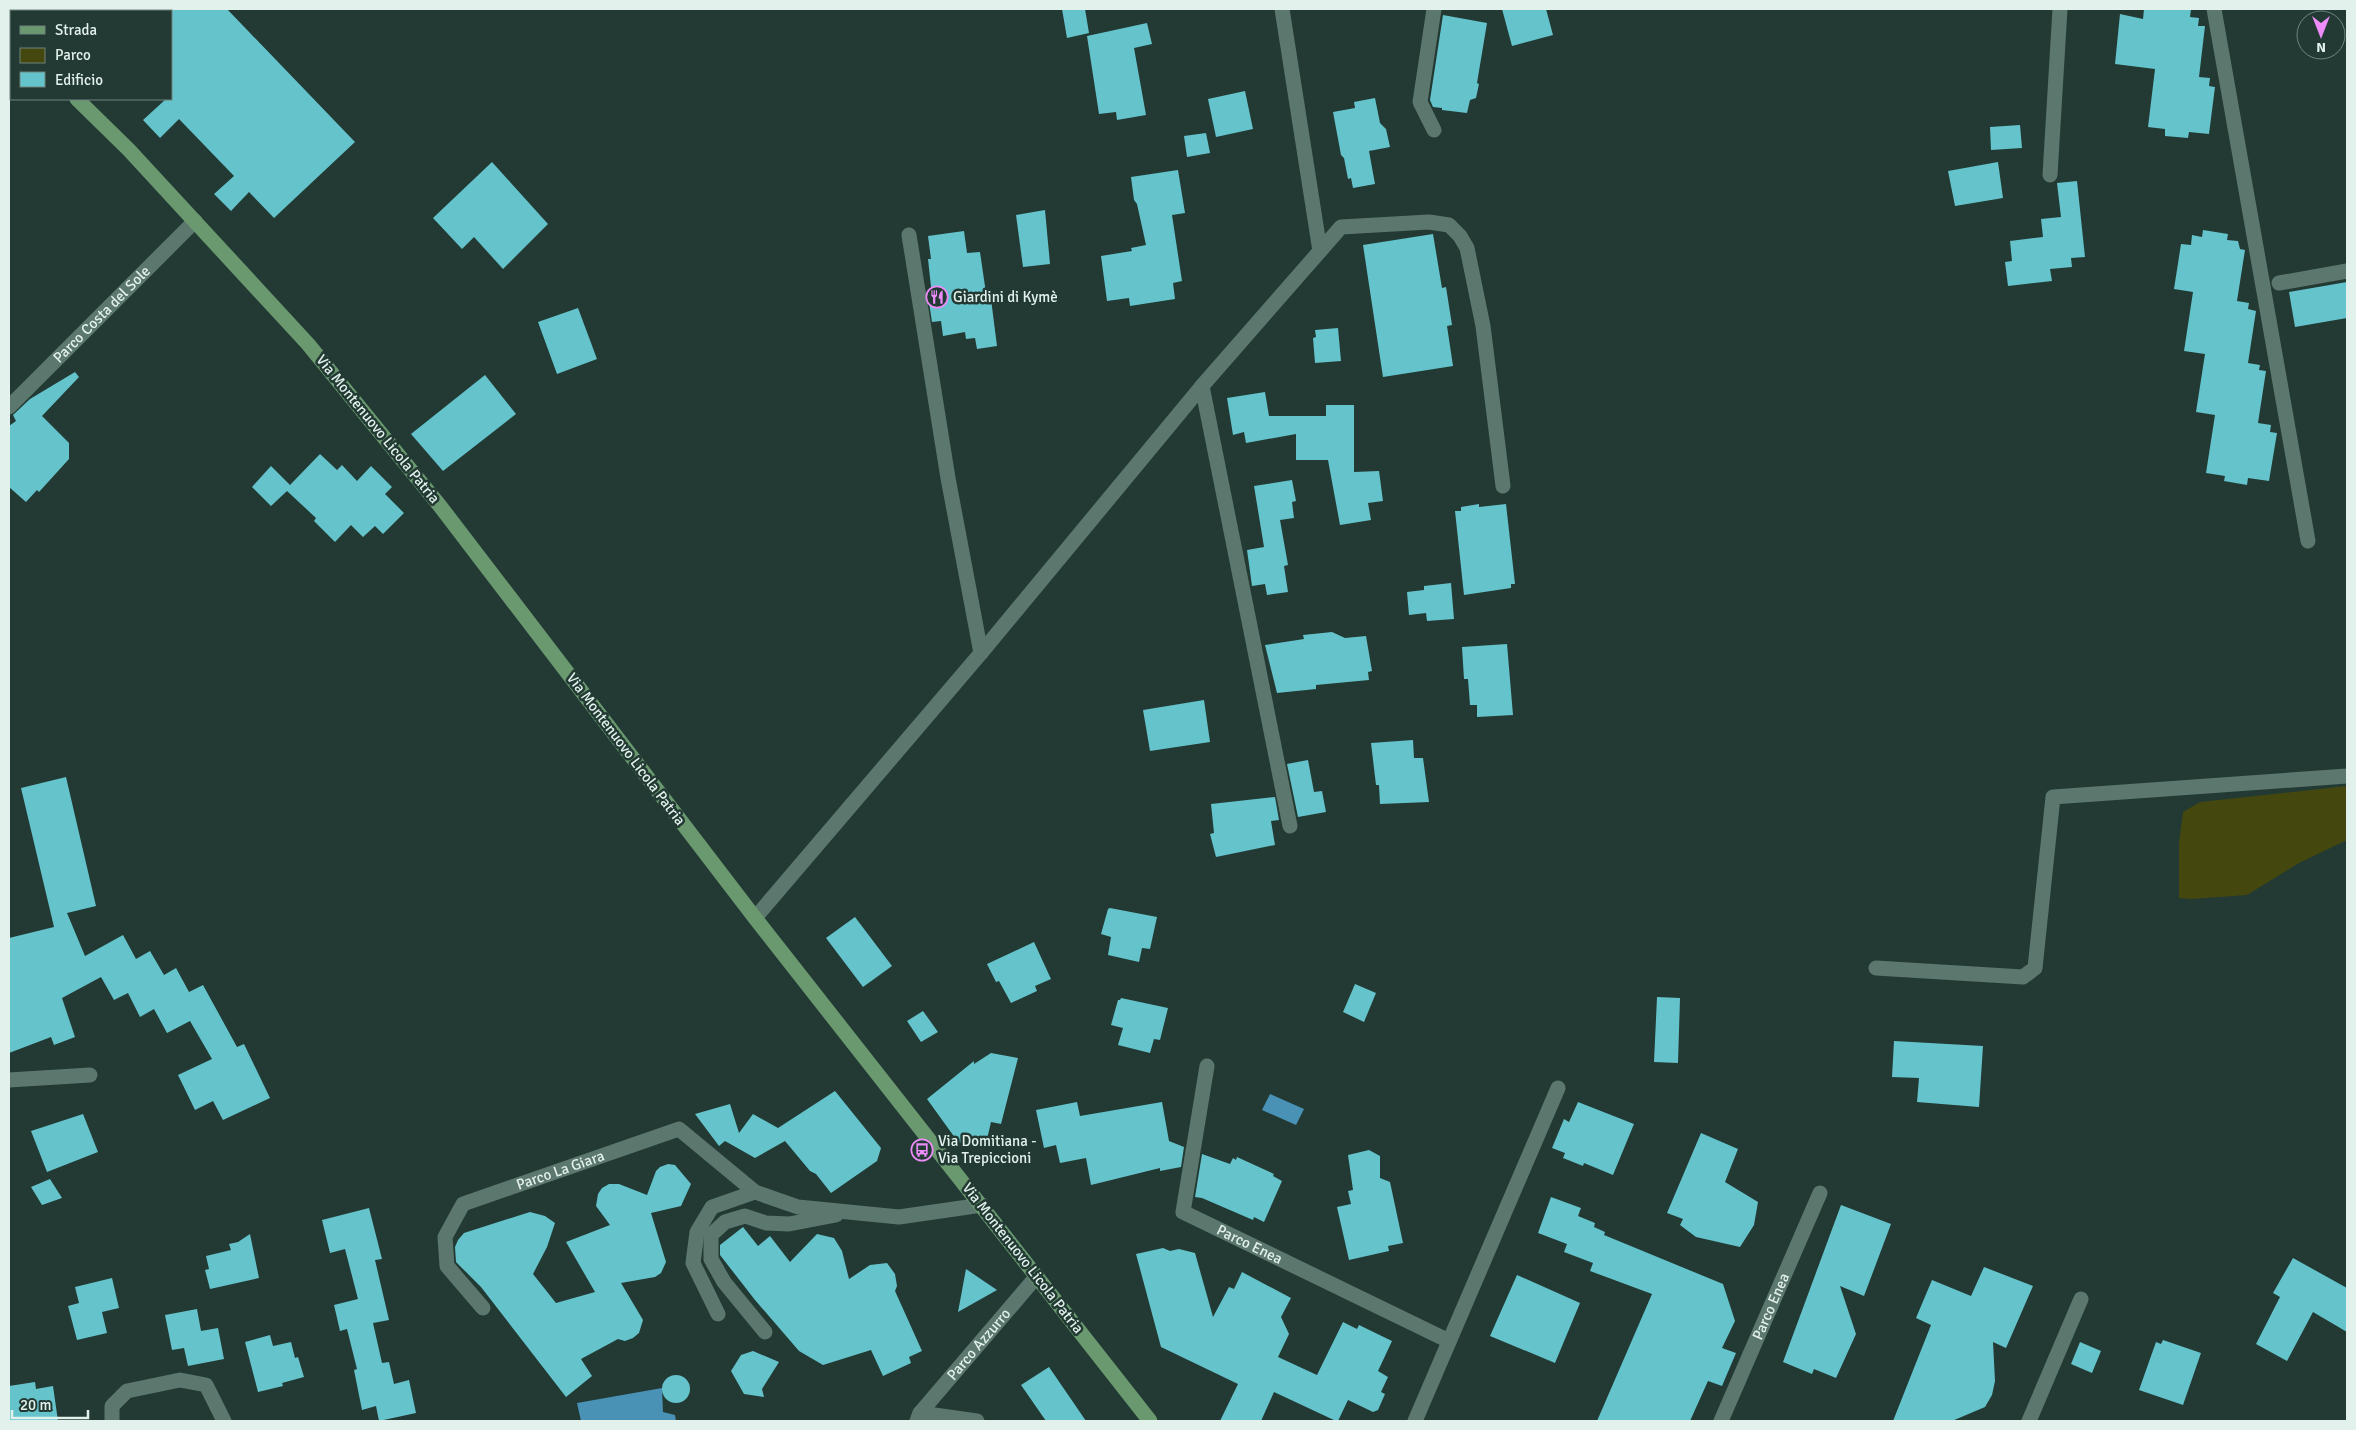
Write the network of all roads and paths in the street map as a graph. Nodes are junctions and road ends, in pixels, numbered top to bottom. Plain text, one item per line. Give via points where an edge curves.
1 (1282, 9) edge
2 (1434, 9) edge
3 (2060, 9) edge
4 (2214, 9) edge
5 (78, 100) edge
6 (1434, 130) dead end
7 (2050, 175) dead end
8 (195, 221) junction
9 (909, 235) dead end
10 (1320, 251) junction
11 (2347, 271) edge
12 (2279, 283) dead end
13 (1202, 386) junction
14 (9, 407) edge
15 (1503, 486) dead end
16 (2308, 541) dead end
17 (981, 653) junction
18 (2347, 776) edge
19 (1290, 826) dead end
20 (755, 918) junction
21 (1876, 968) dead end
22 (1207, 1066) dead end
23 (90, 1075) dead end
24 (9, 1080) edge
25 (1558, 1088) dead end
26 (755, 1192) junction
27 (1820, 1193) dead end
28 (982, 1205) junction
29 (843, 1212) junction
30 (1036, 1276) junction
31 (2081, 1299) dead end
32 (483, 1308) dead end
33 (718, 1314) dead end
34 (765, 1332) dead end
35 (1449, 1341) junction
36 (918, 1417) edge
37 (112, 1421) edge
38 (224, 1421) edge
39 (977, 1421) edge
40 (1150, 1421) edge
41 (1415, 1421) edge
42 (1721, 1421) edge
43 (2029, 1421) edge

1 - 10 street
2 - 6 street via 1420,102
3 - 7 street
4 - 16 street
5 - 8 main road, Via Montenuovo Licola Patria
8 - 14 street, Parco Costa del Sole
8 - 20 main road, Via Montenuovo Licola Patria via 308,344 440,506
9 - 17 street via 948,478
10 - 13 street
10 - 15 street via 1342,227 1429,222 1449,225 1460,236 1467,248 1483,326
11 - 12 street
13 - 17 street
13 - 19 street
17 - 20 street
18 - 21 street via 2054,797 2034,968 2023,977
20 - 28 main road, Via Montenuovo Licola Patria
22 - 35 street, Parco Enea via 1183,1212
23 - 24 street
25 - 35 street
26 - 29 street, Parco La Giara via 798,1207
26 - 32 street, Parco La Giara via 679,1129 463,1204 445,1237 447,1266
26 - 33 street via 712,1207 697,1232 693,1263
27 - 42 street, Parco Enea
28 - 29 street, Parco La Giara via 899,1217
28 - 30 main road, Via Montenuovo Licola Patria
29 - 34 street, Parco La Giara via 832,1218 789,1224 766,1223 745,1216 724,1222 711,1235 711,1259 724,1282
30 - 36 street, Parco Azzurro
30 - 40 main road, Via Montenuovo Licola Patria
31 - 43 street
35 - 41 street
36 - 39 street, Parco Azzurro
37 - 38 street via 112,1406 126,1392 180,1380 206,1385

